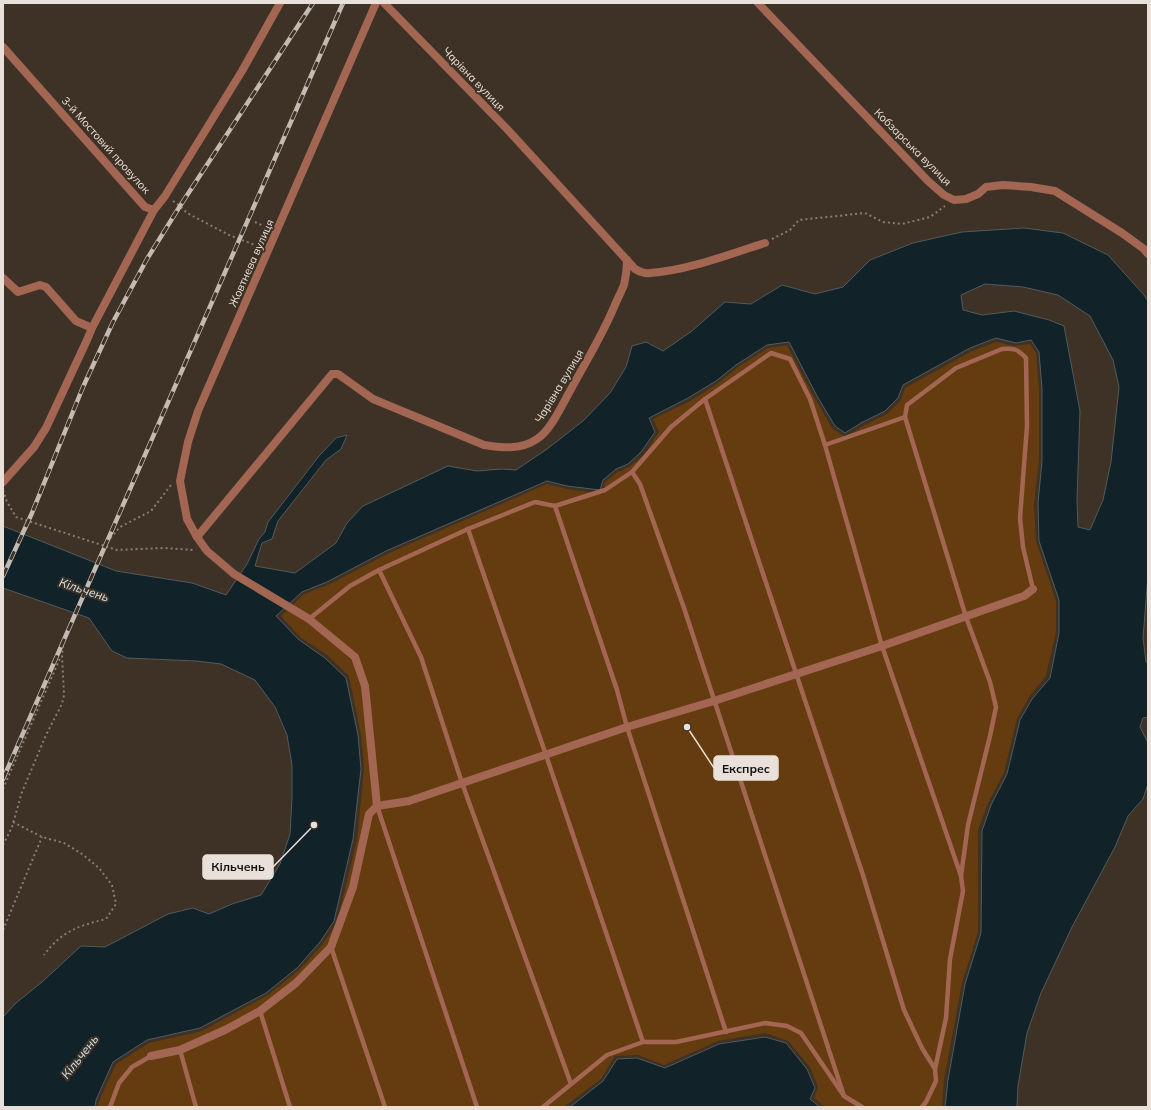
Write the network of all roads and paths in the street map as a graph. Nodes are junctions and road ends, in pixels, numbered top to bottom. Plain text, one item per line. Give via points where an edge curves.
1 (280, 3) edge
2 (376, 3) edge
3 (384, 3) edge
4 (758, 3) edge
5 (3, 47) edge
6 (165, 196) junction
7 (954, 200) junction
8 (154, 210) junction
9 (255, 222) dead end
10 (267, 227) dead end
11 (765, 243) joint
12 (268, 250) junction
13 (1148, 254) edge
14 (626, 260) junction
15 (3, 278) edge
16 (92, 328) junction
17 (705, 399) junction
18 (905, 417) junction
19 (825, 445) junction
20 (632, 472) junction
21 (181, 475) junction
22 (3, 482) edge
23 (3, 489) edge
24 (555, 506) junction
25 (468, 529) junction
26 (197, 537) junction
27 (207, 551) junction
28 (379, 570) junction
29 (1033, 590) joint
30 (966, 617) junction
31 (310, 619) junction
32 (882, 646) junction
33 (62, 655) junction
34 (796, 674) junction
35 (714, 701) junction
36 (627, 727) junction
37 (546, 755) junction
38 (462, 783) junction
39 (3, 789) edge
40 (377, 806) junction
41 (13, 822) junction
42 (42, 837) junction
43 (3, 846) edge
44 (961, 876) junction
45 (3, 930) edge
46 (331, 947) junction
47 (44, 955) dead end
48 (260, 1011) junction
49 (726, 1032) junction
50 (643, 1042) junction
51 (180, 1050) junction
52 (151, 1056) joint
53 (935, 1069) junction
54 (571, 1084) junction
55 (844, 1096) junction
56 (110, 1107) edge
57 (196, 1107) edge
58 (290, 1107) edge
59 (385, 1107) edge
60 (477, 1107) edge
61 (543, 1107) edge
62 (862, 1107) edge
63 (922, 1107) edge

1 - 6 street via 242,71
2 - 12 street, Жовтнева вулиця
3 - 14 street, Чарівна вулиця via 507,129
4 - 7 street, Кобзарська вулиця via 928,180
5 - 8 street, 3-й Мостовий провулок via 146,207
6 - 8 street
6 - 12 path via 187,213 229,235
7 - 11 path via 930,217 902,224 883,222 865,213 799,220 790,230
7 - 13 street, Кобзарська вулиця via 966,199 986,187 1003,185 1054,191 1122,233
8 - 16 street
9 - 10 path
11 - 14 street, Чарівна вулиця via 682,268 650,273 642,273
12 - 21 street, Жовтнева вулиця via 198,411
14 - 26 street, Чарівна вулиця via 624,285 604,331 547,429 538,439 515,447 484,445 373,398 338,374 332,374
15 - 16 street via 18,292 40,285 46,287 76,321
16 - 22 street via 46,428 34,447
17 - 19 lane via 771,353 790,359 810,399
17 - 20 lane via 671,427
17 - 34 lane
18 - 19 lane
18 - 29 lane via 907,405 956,368 1002,349 1020,351 1026,358 1027,426 1020,518 1023,547
18 - 30 lane
19 - 32 lane
20 - 24 lane via 605,490
20 - 35 lane via 640,484
21 - 26 street, Жовтнева вулиця via 187,519
21 - 33 path via 151,511 120,527 108,541 64,639
23 - 27 path via 16,517 117,550 164,548
24 - 25 lane via 535,502
24 - 36 lane
25 - 28 lane
25 - 37 lane
26 - 27 street, Жовтнева вулиця
27 - 31 street, Жовтнева вулиця via 234,574
28 - 31 lane via 350,586
28 - 38 lane via 421,657
29 - 30 street via 1024,596
30 - 32 street
30 - 44 lane via 990,682 996,707 968,825
31 - 40 street, Жовтнева вулиця via 355,657 365,686
32 - 34 street
32 - 44 lane
33 - 39 path
33 - 41 path via 62,704 22,792
34 - 35 street
34 - 53 lane via 862,872 904,1010
35 - 36 street
35 - 55 lane
36 - 37 street
36 - 49 lane
37 - 38 street
37 - 50 lane
38 - 40 street via 408,801
38 - 54 lane
40 - 46 street via 369,814 354,887
40 - 60 lane
41 - 42 path
41 - 43 path
42 - 45 path
42 - 47 path via 64,844 99,868 112,885 116,904 106,919 70,930
44 - 53 lane via 963,891 950,958 946,1018
46 - 48 street via 296,983
46 - 59 lane
48 - 51 street
48 - 58 lane
49 - 50 lane via 676,1042
49 - 55 lane via 765,1023 788,1026 801,1033
50 - 54 lane via 607,1055
51 - 52 street
51 - 57 lane
52 - 56 lane via 132,1067 119,1083
53 - 63 lane via 936,1081
54 - 61 lane
55 - 62 lane

